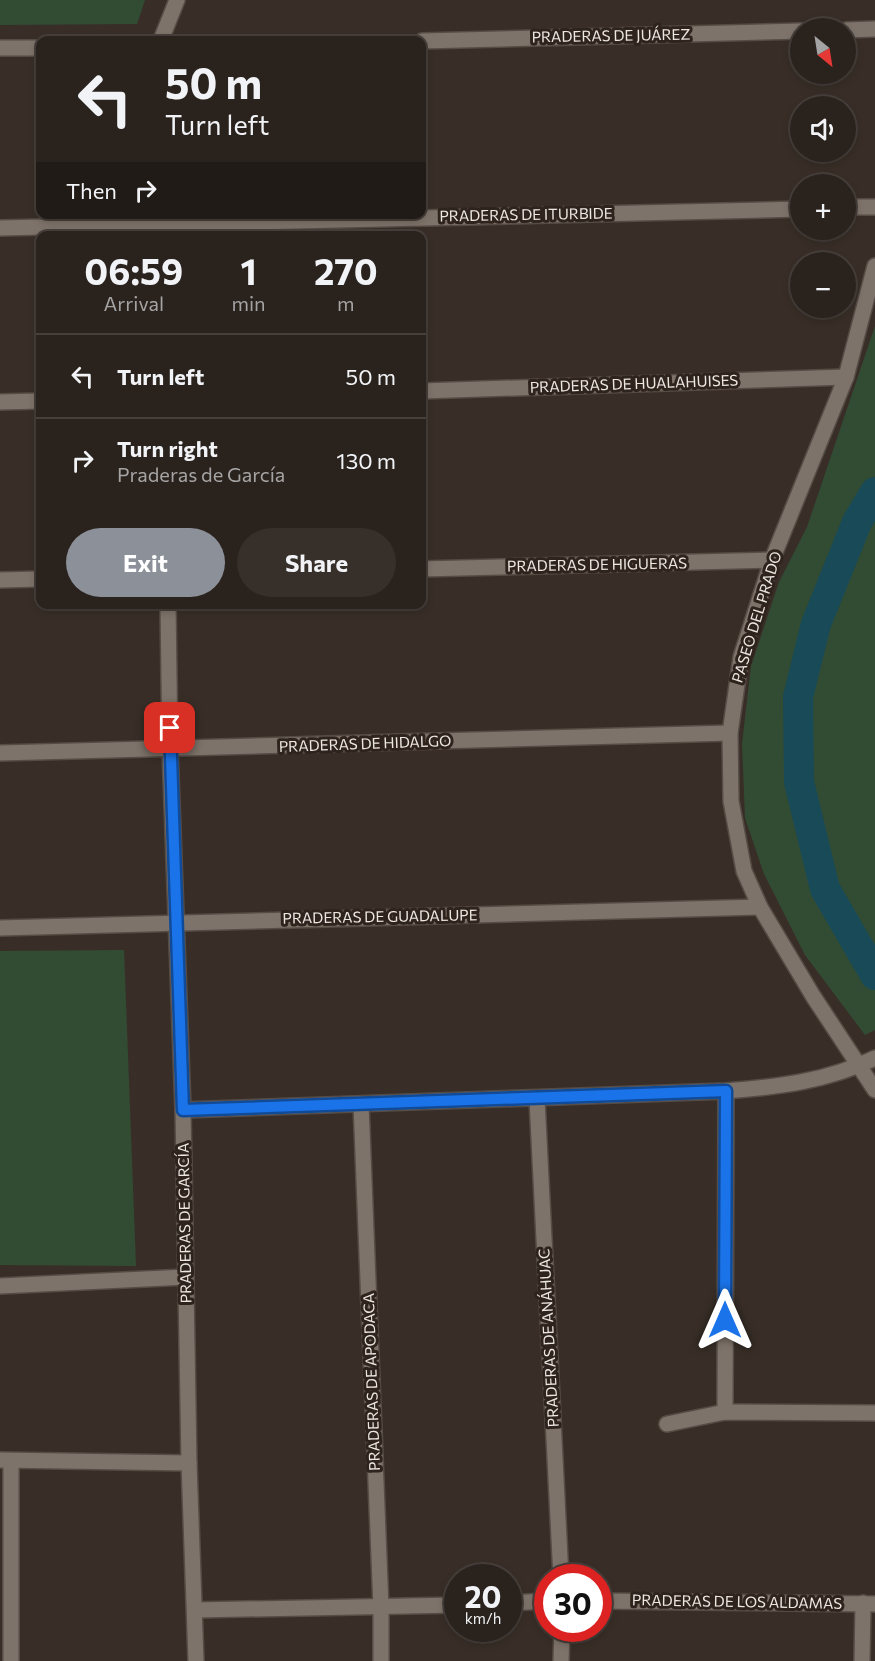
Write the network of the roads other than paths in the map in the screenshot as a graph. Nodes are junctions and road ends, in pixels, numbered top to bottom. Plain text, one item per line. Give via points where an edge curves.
1 (177, 0) edge
2 (875, 29) edge
3 (856, 30) edge
4 (790, 31) edge
5 (163, 36) edge
6 (426, 41) edge
7 (0, 48) edge
8 (36, 48) edge
9 (856, 207) edge
10 (875, 207) edge
11 (790, 208) edge
12 (426, 218) edge
13 (382, 219) edge
14 (154, 225) edge
15 (0, 228) edge
16 (875, 266) edge
17 (846, 377) junction
18 (426, 391) edge
19 (36, 401) edge
20 (0, 402) edge
21 (772, 560) junction
22 (426, 569) edge
23 (36, 579) edge
24 (0, 580) edge
25 (168, 609) edge
26 (730, 734) junction
27 (170, 749) junction
28 (0, 753) edge
29 (760, 907) junction
30 (176, 922) junction
31 (0, 928) edge
32 (875, 1058) edge
33 (859, 1066) junction
34 (875, 1090) edge
35 (726, 1091) junction
36 (537, 1099) junction
37 (361, 1104) junction
38 (183, 1110) junction
39 (186, 1277) junction
40 (0, 1286) edge
41 (725, 1412) junction
42 (875, 1413) edge
43 (667, 1424) dead end
44 (5, 1461) edge
45 (189, 1463) junction
46 (560, 1564) edge
47 (612, 1601) edge
48 (869, 1604) edge
49 (444, 1606) edge
50 (381, 1608) junction
51 (195, 1610) junction
52 (562, 1642) edge
53 (11, 1661) edge
54 (196, 1661) edge
55 (381, 1661) edge
56 (561, 1661) edge
57 (862, 1661) edge

1 - 5 street
2 - 3 street
4 - 6 street, PRADERAS DE JUÁREZ
7 - 8 street
9 - 10 street
11 - 12 street, PRADERAS DE ITURBIDE
13 - 14 street, PRADERAS DE ITURBIDE
14 - 15 street, PRADERAS DE ITURBIDE
16 - 17 street, PASEO DEL PRADO
17 - 18 street, PRADERAS DE HUALAHUISES
17 - 21 street, PASEO DEL PRADO
19 - 20 street
21 - 22 street, PRADERAS DE HIGUERAS
21 - 26 street, PASEO DEL PRADO via 741,657
23 - 24 street
25 - 27 street, PRADERAS DE GARCÍA
26 - 27 street, PRADERAS DE HIDALGO
26 - 29 street, PASEO DEL PRADO via 731,801 744,871
27 - 28 street, PRADERAS DE HIDALGO
27 - 30 street, PRADERAS DE GARCÍA
29 - 30 street, PRADERAS DE GUADALUPE
29 - 33 street, PASEO DEL PRADO
30 - 31 street, PRADERAS DE GUADALUPE
30 - 38 street, PRADERAS DE GARCÍA
32 - 33 street
33 - 34 street, PASEO DEL PRADO
33 - 35 street via 819,1079
35 - 36 street
35 - 41 street
36 - 37 street
36 - 46 street, PRADERAS DE ANÁHUAC
37 - 38 street
37 - 50 street, PRADERAS DE APODACA
38 - 39 street, PRADERAS DE GARCÍA
39 - 40 street
39 - 45 street, PRADERAS DE GARCÍA
41 - 42 street
41 - 43 street
44 - 45 street
44 - 53 street
45 - 51 street, PRADERAS DE GARCÍA
47 - 48 street, PRADERAS DE LOS ALDAMAS
48 - 57 street
49 - 50 street
50 - 51 street
50 - 55 street, PRADERAS DE APODACA
51 - 54 street, PRADERAS DE GARCÍA
52 - 56 street

